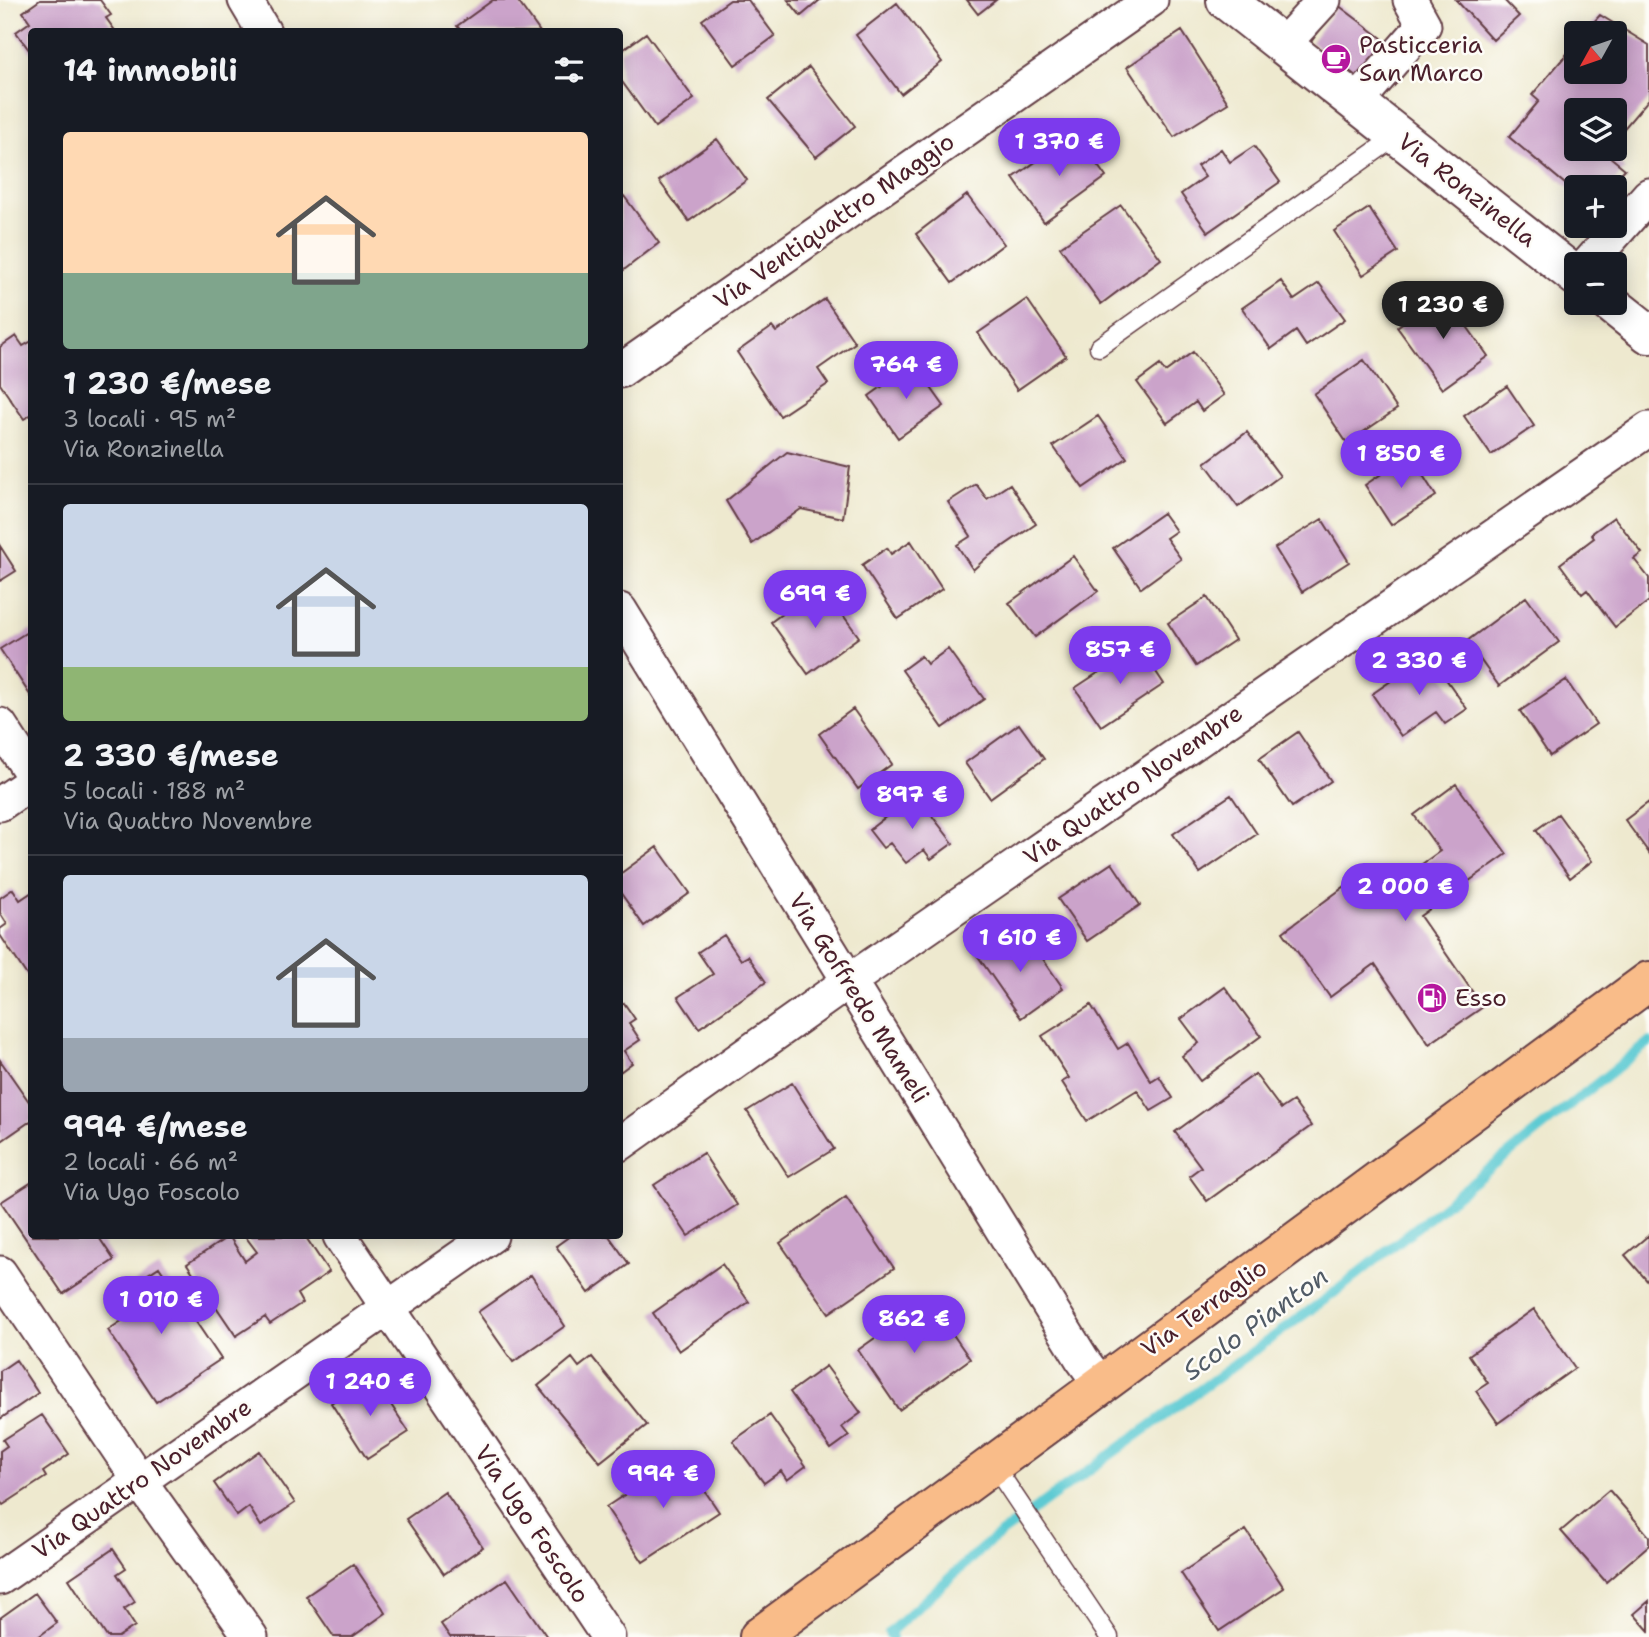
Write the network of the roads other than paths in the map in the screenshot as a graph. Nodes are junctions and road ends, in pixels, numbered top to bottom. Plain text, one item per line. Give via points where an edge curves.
1 (245, 0) edge
2 (1151, 0) edge
3 (1226, 0) edge
4 (1324, 0) edge
5 (1410, 0) edge
6 (262, 28) edge
7 (1283, 45) junction
8 (1356, 103) junction
9 (1398, 135) junction
10 (1649, 195) edge
11 (1599, 252) edge
12 (1564, 267) edge
13 (1625, 315) edge
14 (1649, 334) edge
15 (1099, 347) dead end
16 (623, 369) edge
17 (1649, 429) edge
18 (623, 615) edge
19 (0, 725) edge
20 (28, 768) edge
21 (28, 785) edge
22 (0, 804) edge
23 (1649, 981) edge
24 (848, 982) junction
25 (623, 1142) edge
26 (342, 1239) edge
27 (488, 1239) edge
28 (0, 1273) edge
29 (388, 1309) junction
30 (1101, 1385) junction
31 (993, 1464) junction
32 (139, 1480) junction
33 (0, 1578) edge
34 (251, 1637) edge
35 (608, 1637) edge
36 (759, 1637) edge
37 (1110, 1637) edge

1 - 6 street
2 - 16 street, Via Ventiquattro Maggio
3 - 7 street, Via Ronzinella
4 - 7 street
5 - 8 street via 1424,25
7 - 8 street, Via Ronzinella
8 - 9 street, Via Ronzinella
9 - 12 street, Via Ronzinella
9 - 15 lane
10 - 11 street
13 - 14 street
17 - 24 street, Via Quattro Novembre
18 - 24 street, Via Goffredo Mameli
19 - 20 street
21 - 22 street
23 - 30 main road, Via Terraglio
24 - 25 street, Via Quattro Novembre
24 - 30 street, Via Goffredo Mameli
26 - 29 street, Via Ugo Foscolo
27 - 29 street, Via Quattro Novembre
28 - 32 street
29 - 32 street, Via Quattro Novembre
29 - 35 street, Via Ugo Foscolo
30 - 31 main road, Via Terraglio
31 - 36 main road, Via Terraglio
31 - 37 lane
32 - 33 street, Via Quattro Novembre
32 - 34 street

